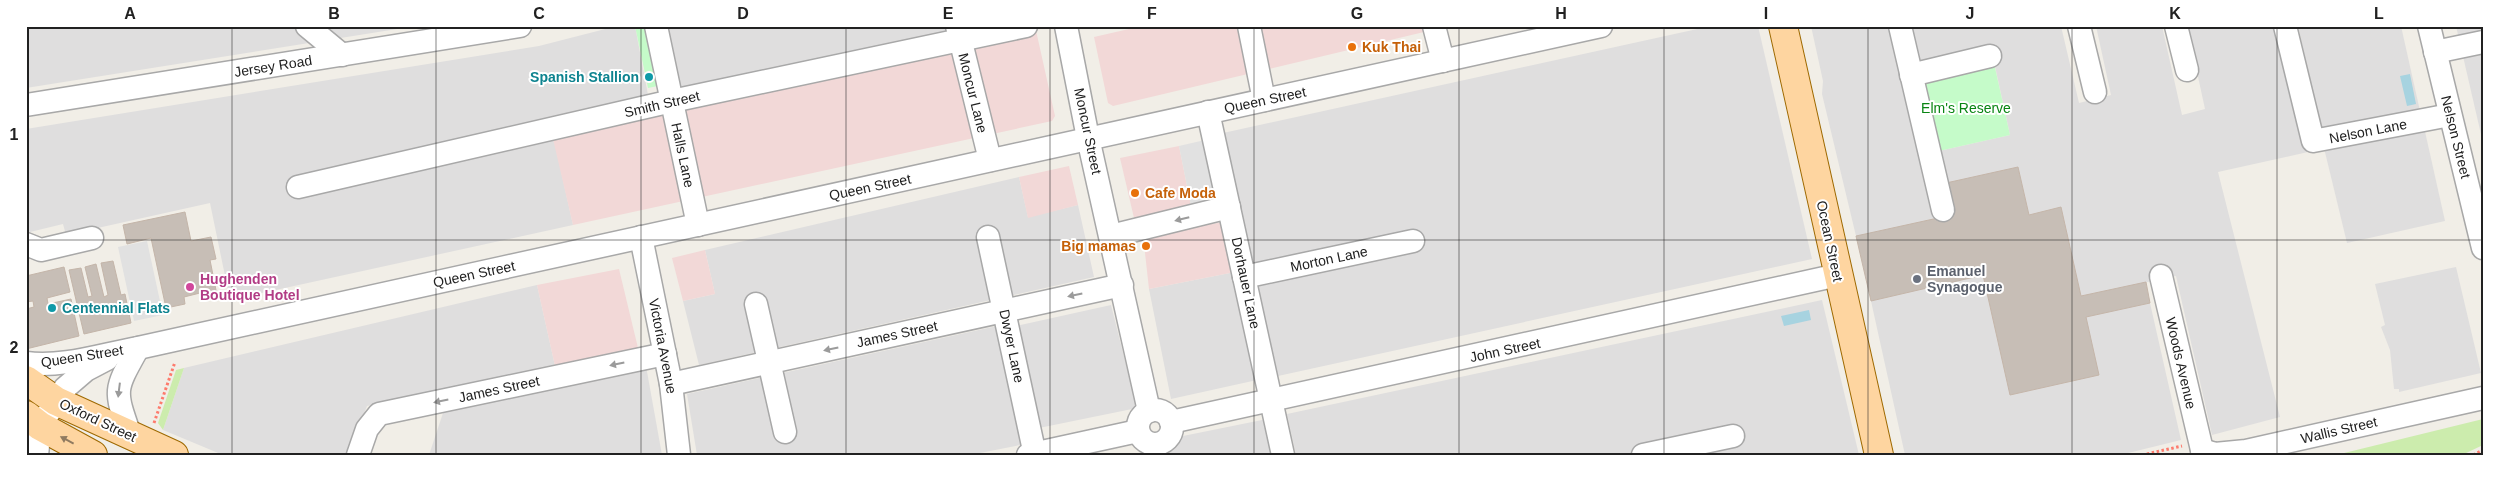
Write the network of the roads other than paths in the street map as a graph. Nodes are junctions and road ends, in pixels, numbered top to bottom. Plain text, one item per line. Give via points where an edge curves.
1 (308, 26) edge
2 (520, 26) edge
3 (656, 26) edge
4 (1026, 26) edge
5 (1066, 26) edge
6 (1248, 26) edge
7 (1434, 26) edge
8 (1783, 26) edge
9 (1900, 26) edge
10 (2079, 26) edge
11 (2176, 26) edge
12 (2285, 26) edge
13 (2429, 26) edge
14 (1596, 27) edge
15 (958, 33) edge
16 (2483, 42) edge
17 (2435, 52) junction
18 (342, 56) junction
19 (1990, 56) dead end
20 (1443, 61) junction
21 (2187, 70) dead end
22 (1911, 75) junction
23 (2094, 92) dead end
24 (1264, 100) junction
25 (672, 101) junction
26 (26, 105) edge
27 (1208, 112) junction
28 (2450, 115) junction
29 (1088, 138) junction
30 (990, 160) junction
31 (298, 187) dead end
32 (1229, 207) junction
33 (1943, 210) dead end
34 (698, 225) junction
35 (1111, 236) junction
36 (642, 237) junction
37 (988, 237) dead end
38 (92, 238) dead end
39 (1413, 241) dead end
40 (26, 244) edge
41 (2483, 248) edge
42 (1838, 275) junction
43 (2161, 276) dead end
44 (1244, 277) junction
45 (1122, 285) junction
46 (756, 304) dead end
47 (1005, 310) junction
48 (138, 348) junction
49 (665, 354) junction
50 (769, 362) junction
51 (26, 363) edge
52 (26, 380) edge
53 (671, 384) junction
54 (2483, 398) edge
55 (56, 401) junction
56 (1272, 402) junction
57 (1150, 411) junction
58 (33, 421) edge
59 (1171, 422) junction
60 (142, 431) junction
61 (1138, 431) junction
62 (785, 432) dead end
63 (1733, 436) dead end
64 (1157, 450) edge
65 (2199, 452) edge
66 (1033, 454) edge
67 (37, 455) edge
68 (94, 455) edge
69 (174, 455) edge
70 (358, 455) edge
71 (679, 455) edge
72 (1282, 455) edge
73 (1644, 455) edge
74 (1879, 455) edge

1 - 18 street
2 - 18 street, Jersey Road
3 - 25 street, Halls Lane
4 - 15 street, Smith Street
5 - 29 street, Moncur Street
6 - 24 street
7 - 20 street
8 - 42 main road, Ocean Street
9 - 22 street
10 - 23 street
11 - 21 street
12 - 28 street, Nelson Lane via 2313,141
13 - 17 street, Nelson Street
14 - 20 street, Queen Street
15 - 25 street, Smith Street
15 - 30 street, Moncur Lane
16 - 17 street
17 - 28 street, Nelson Street
18 - 26 street, Jersey Road
19 - 22 street
20 - 24 street, Queen Street
22 - 33 street
24 - 27 street, Queen Street
25 - 31 street, Smith Street
25 - 34 street, Halls Lane
27 - 29 street, Queen Street
27 - 32 street, Dorhauer Lane
28 - 41 street, Nelson Street
29 - 30 street, Queen Street
29 - 35 street, Moncur Street
30 - 34 street, Queen Street
32 -> 35 street
32 - 44 street, Dorhauer Lane
34 - 36 street, Queen Street
35 - 45 street, Moncur Street
36 - 48 street, Queen Street
36 - 49 street, Victoria Avenue
37 - 47 street, Dwyer Lane
38 - 40 street via 41,250
39 - 44 street, Morton Lane
42 - 56 street, John Street
42 - 74 main road, Ocean Street
43 - 65 street, Woods Avenue
44 - 56 street, Dorhauer Lane
45 -> 47 street, James Street
45 - 57 street, Moncur Street
46 - 50 street
47 -> 50 street, James Street
47 - 66 street, Dwyer Lane
48 - 51 street, Queen Street via 57,363
48 - 55 street, Queen Street via 105,359 86,370
48 -> 60 street via 118,389 118,401
49 - 53 street, Victoria Avenue
49 -> 70 street, James Street via 379,414 367,429
50 - 53 street, James Street
50 - 62 street
52 - 55 main road, Oxford Street
53 - 71 street, Victoria Avenue
54 - 65 street, Wallis Street via 2246,451
55 - 58 street, Queen Street
55 - 60 main road, Oxford Street
56 - 59 street, John Street
56 - 72 street, Dorhauer Lane
57 - 59 street via 1162,412
57 - 61 street via 1139,420
58 - 67 street
68 -> 58 main road
59 - 64 street via 1170,435
60 - 69 main road, Oxford Street
61 - 64 street via 1144,441
61 - 66 street
63 - 73 street

